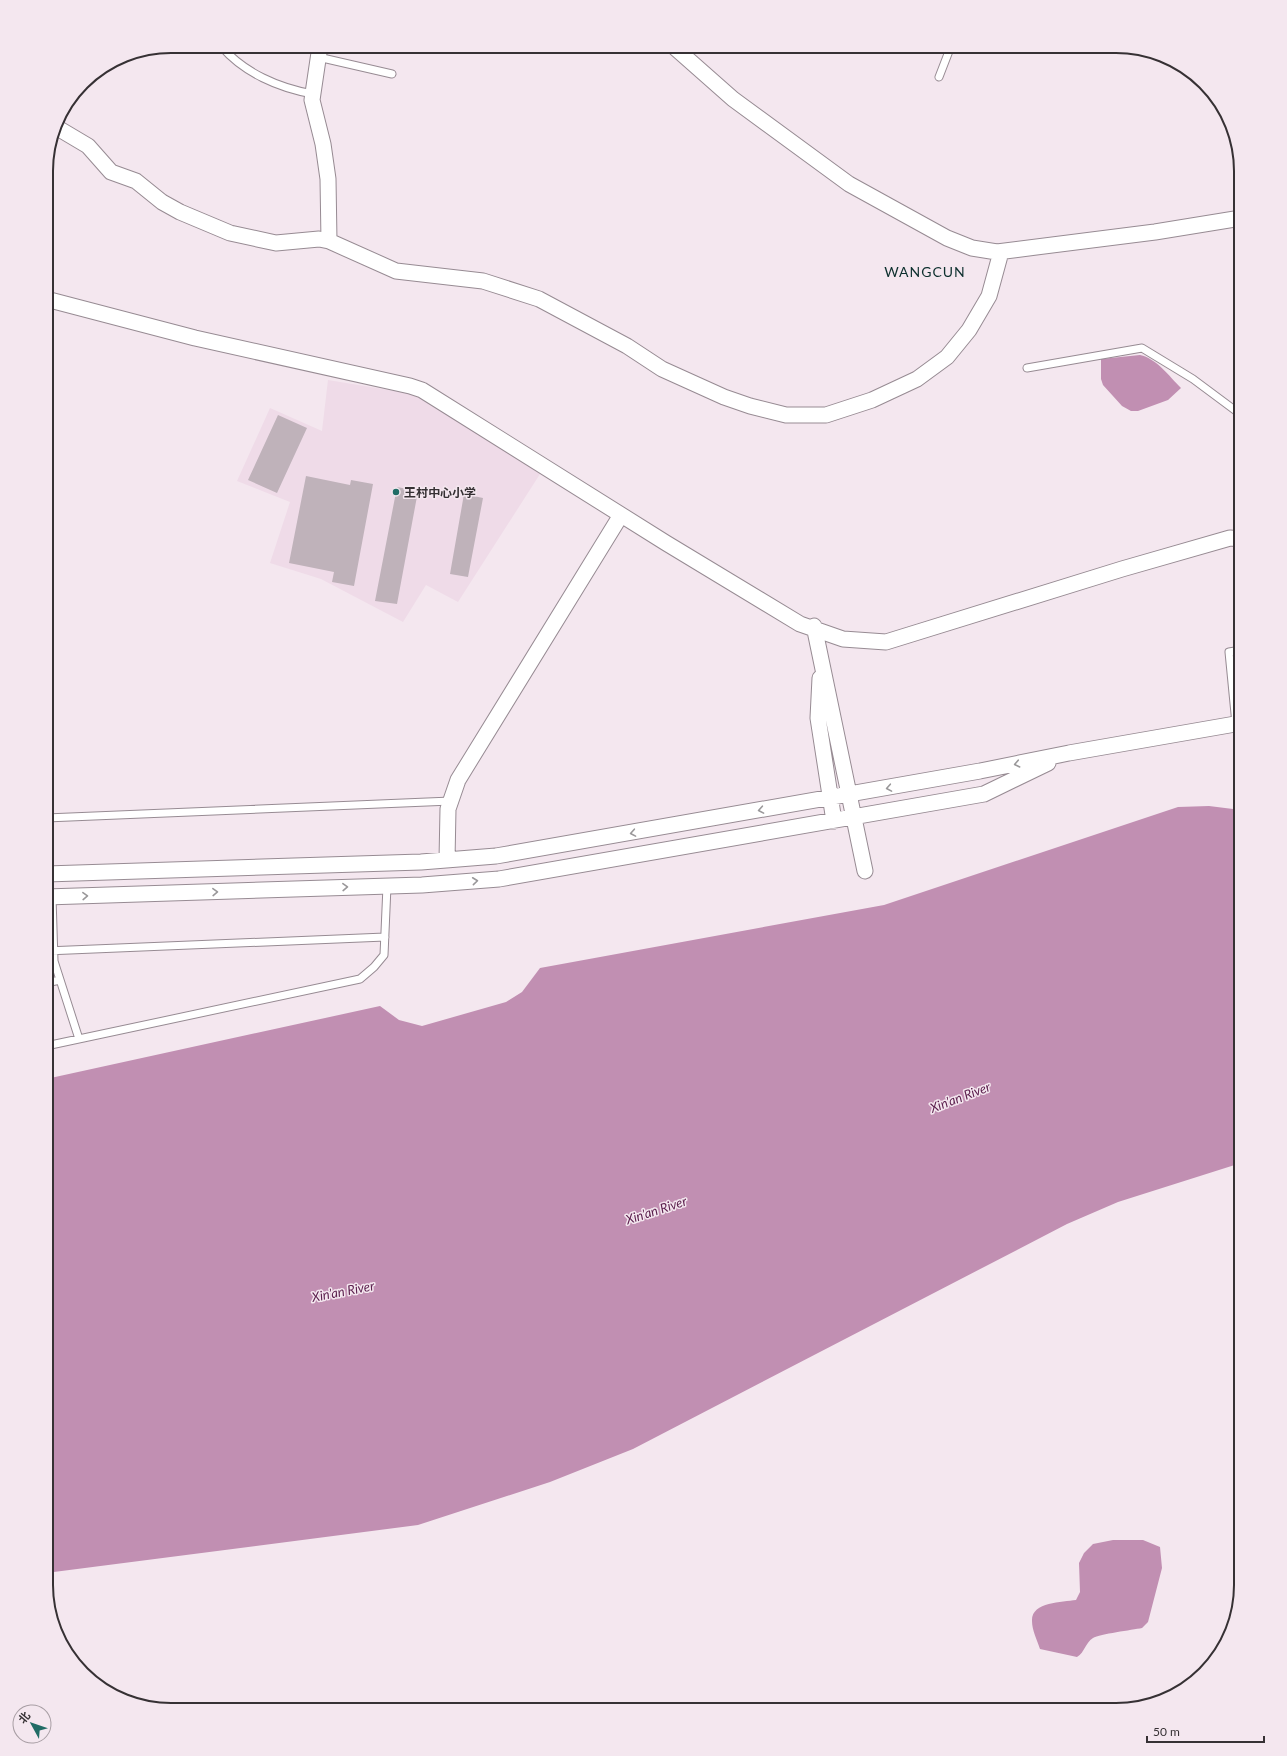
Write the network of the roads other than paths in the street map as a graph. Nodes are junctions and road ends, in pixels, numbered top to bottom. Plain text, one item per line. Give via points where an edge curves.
1 (228, 53) edge
2 (319, 53) edge
3 (322, 53) edge
4 (681, 53) edge
5 (948, 53) edge
6 (392, 74) dead end
7 (939, 77) dead end
8 (313, 94) junction
9 (61, 130) edge
10 (1234, 219) edge
11 (329, 240) junction
12 (1001, 252) junction
13 (53, 301) edge
14 (1027, 368) dead end
15 (1234, 409) edge
16 (622, 515) junction
17 (1234, 538) edge
18 (818, 629) junction
19 (1234, 651) edge
20 (1234, 688) edge
21 (1234, 725) edge
22 (1069, 753) junction
23 (830, 798) junction
24 (451, 801) junction
25 (53, 818) edge
26 (834, 821) junction
27 (446, 860) junction
28 (865, 871) dead end
29 (53, 874) edge
30 (387, 886) junction
31 (53, 897) edge
32 (385, 937) junction
33 (53, 940) edge
34 (54, 951) junction
35 (60, 980) junction
36 (53, 981) edge
37 (79, 1039) junction
38 (53, 1045) edge

1 - 8 lane via 237,63 267,80
2 - 8 street
3 - 6 lane
4 - 12 street via 734,99 849,184 953,241 972,248
5 - 7 lane
8 - 11 street via 312,100 323,144 328,179
9 - 11 street via 88,146 111,172 136,181 162,202 180,212 230,233 276,243
10 - 12 street
11 - 12 street via 396,271 483,281 539,299 627,346 662,369 731,399 786,415 826,415 872,400 917,379 947,356 969,330 989,296
13 - 16 street via 195,338 416,388 434,396
14 - 15 lane via 1142,348 1194,379
16 - 18 street via 800,624
16 - 24 street via 458,780
17 - 18 street via 1143,563 886,642 857,641
18 - 23 street via 818,718
18 - 28 street
19 - 20 lane via 1229,652
21 - 22 street
22 -> 23 street
22 - 26 street via 984,794
23 - 26 street
23 -> 27 street via 528,851
24 - 25 lane
24 - 27 street via 448,809
30 -> 26 street via 466,882 531,874
27 - 29 street
31 -> 30 street
30 - 32 lane
32 - 34 lane
32 - 37 lane via 384,955 360,979
33 - 34 lane
34 - 35 lane
35 - 36 lane
35 - 37 lane
37 - 38 lane

